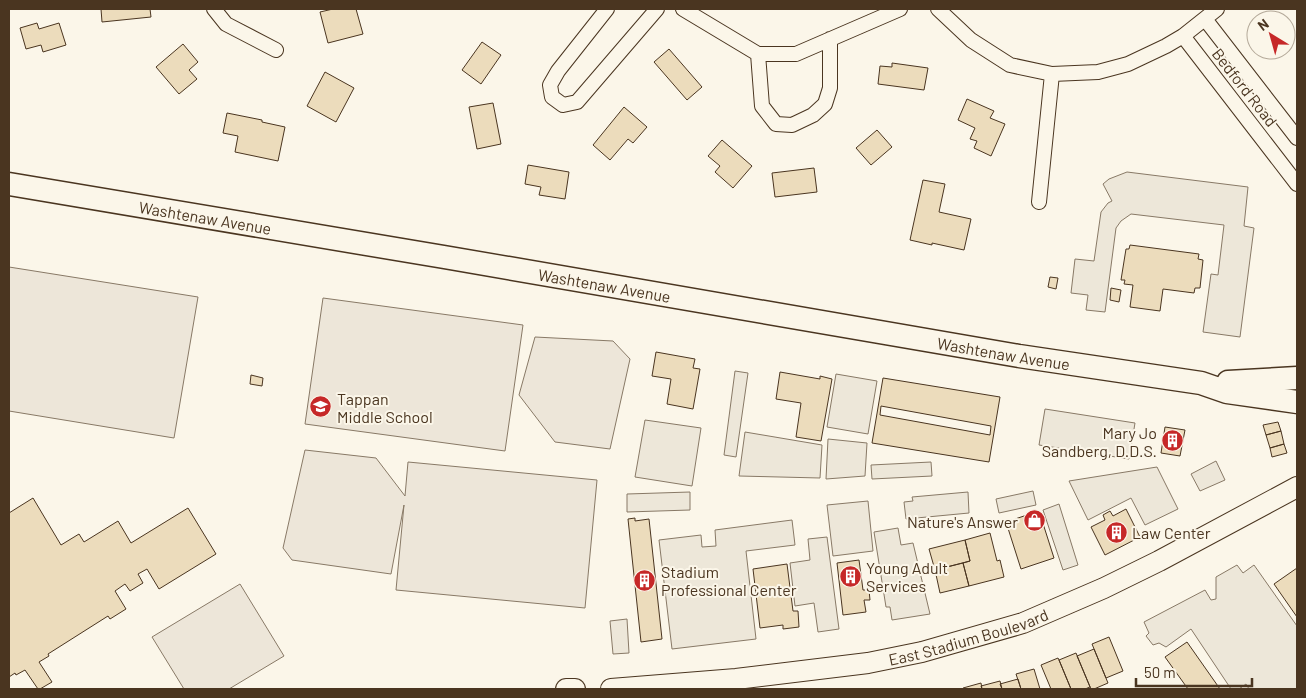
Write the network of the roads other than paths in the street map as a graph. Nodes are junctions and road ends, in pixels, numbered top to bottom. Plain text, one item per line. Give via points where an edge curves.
1 (214, 9) edge
2 (608, 9) edge
3 (657, 9) edge
4 (684, 9) edge
5 (900, 9) edge
6 (938, 9) edge
7 (1217, 9) edge
8 (1205, 19) junction
9 (1183, 36) junction
10 (830, 40) junction
11 (276, 50) dead end
12 (758, 54) junction
13 (1052, 74) junction
14 (1297, 138) edge
15 (9, 184) edge
16 (1297, 184) edge
17 (1039, 202) dead end
18 (1297, 378) edge
19 (1201, 384) junction
20 (1297, 402) edge
21 (1297, 486) edge
22 (566, 689) edge
23 (575, 689) edge
24 (611, 689) edge

1 - 11 street via 226,24
2 - 3 street via 558,70 550,85 552,96 563,105 577,102
4 - 12 street
5 - 10 street
6 - 13 street via 972,40 1010,65
7 - 8 street
8 - 9 street
8 - 14 street, Bedford Road
9 - 13 street via 1128,64 1098,72
9 - 16 street, Bedford Road
10 - 12 street via 796,54
10 - 12 street via 830,88 825,104 813,115 792,125 776,124 762,106
13 - 17 street
15 - 19 main road, Washtenaw Avenue via 1019,356
18 - 19 main road, Washtenaw Avenue
19 - 20 main road, Washtenaw Avenue via 1227,392
21 - 24 main road, East Stadium Boulevard via 1159,561 1023,623 922,652 868,663 736,679
22 - 23 main road

